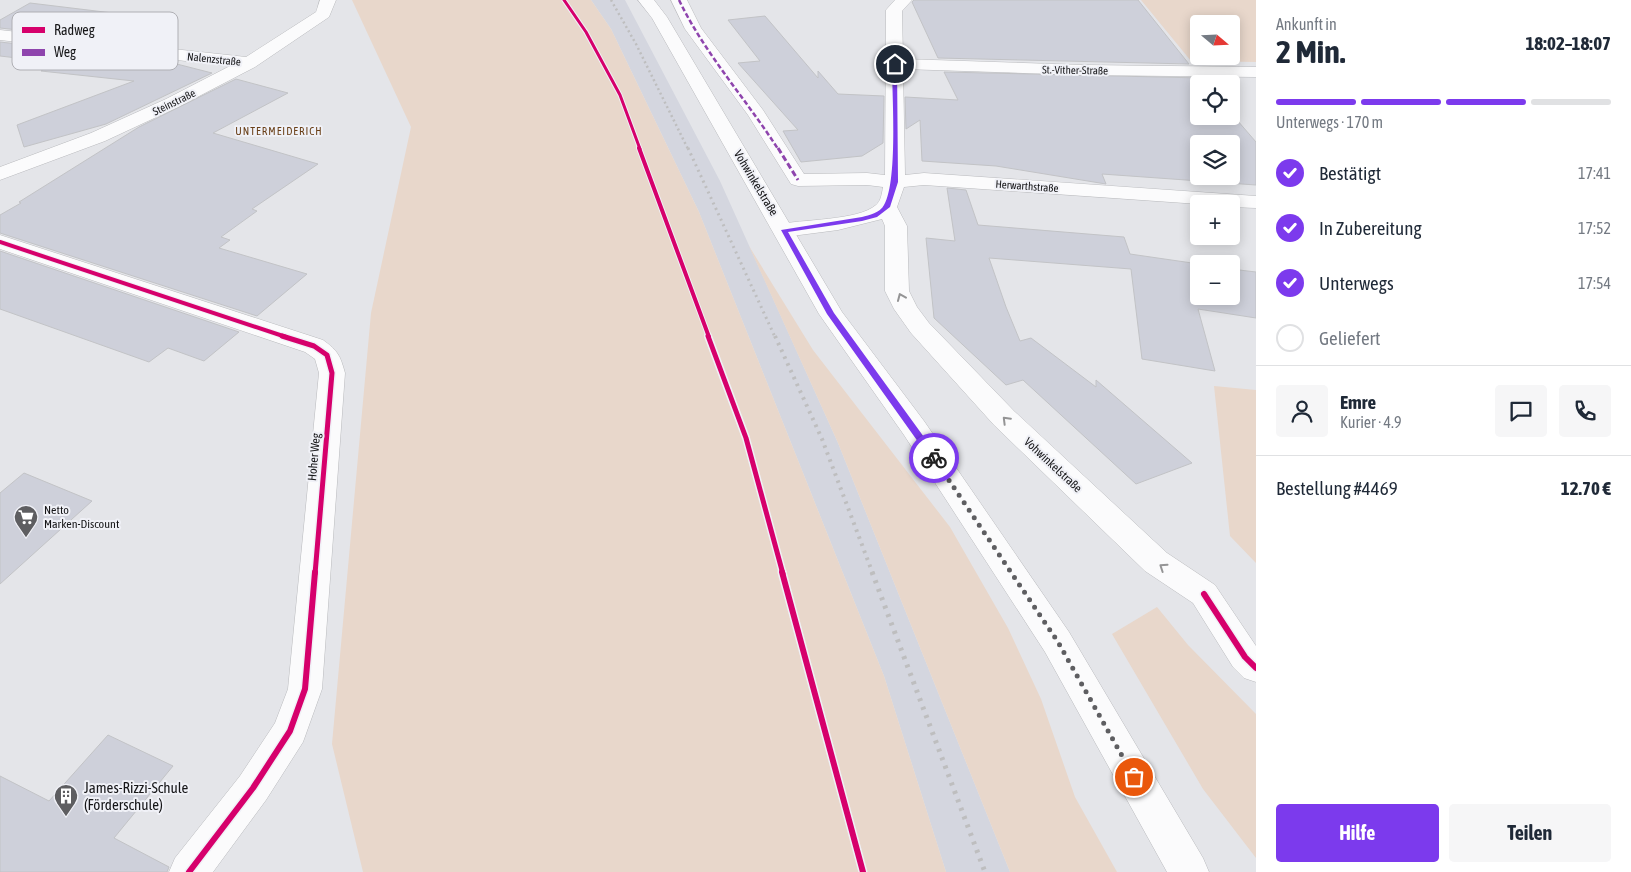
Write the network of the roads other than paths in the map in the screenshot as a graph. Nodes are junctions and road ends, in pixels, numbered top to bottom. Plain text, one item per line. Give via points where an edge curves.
1 (328, 0) edge
2 (646, 0) edge
3 (679, 0) edge
4 (904, 0) edge
5 (178, 55) edge
6 (249, 63) junction
7 (895, 64) junction
8 (1256, 72) edge
9 (0, 174) edge
10 (895, 182) junction
11 (1256, 202) edge
12 (887, 207) junction
13 (784, 230) junction
14 (0, 242) edge
15 (1256, 668) edge
16 (189, 872) edge
17 (1189, 872) edge

1 - 6 street, Steinstraße via 323,14
2 - 13 street, Vohwinkelstraße
3 - 10 street, Herwarthstraße via 693,29 756,114 798,180
4 - 7 street via 894,10
5 - 6 street, Nalenzstraße
6 - 9 street, Steinstraße via 98,137
7 - 8 street, St.-Vither-Straße
7 - 10 street
10 - 11 street, Herwarthstraße via 924,179
10 - 12 street
12 - 13 street via 875,216 862,219
15 -> 12 street, Vohwinkelstraße via 1245,657 1204,594 1156,562 1004,418 920,328 897,291 896,226
13 - 17 street, Vohwinkelstraße via 831,314 914,428 1058,642
14 - 16 street, Hoher Weg via 314,346 327,355 332,373 305,689 290,731 253,788

